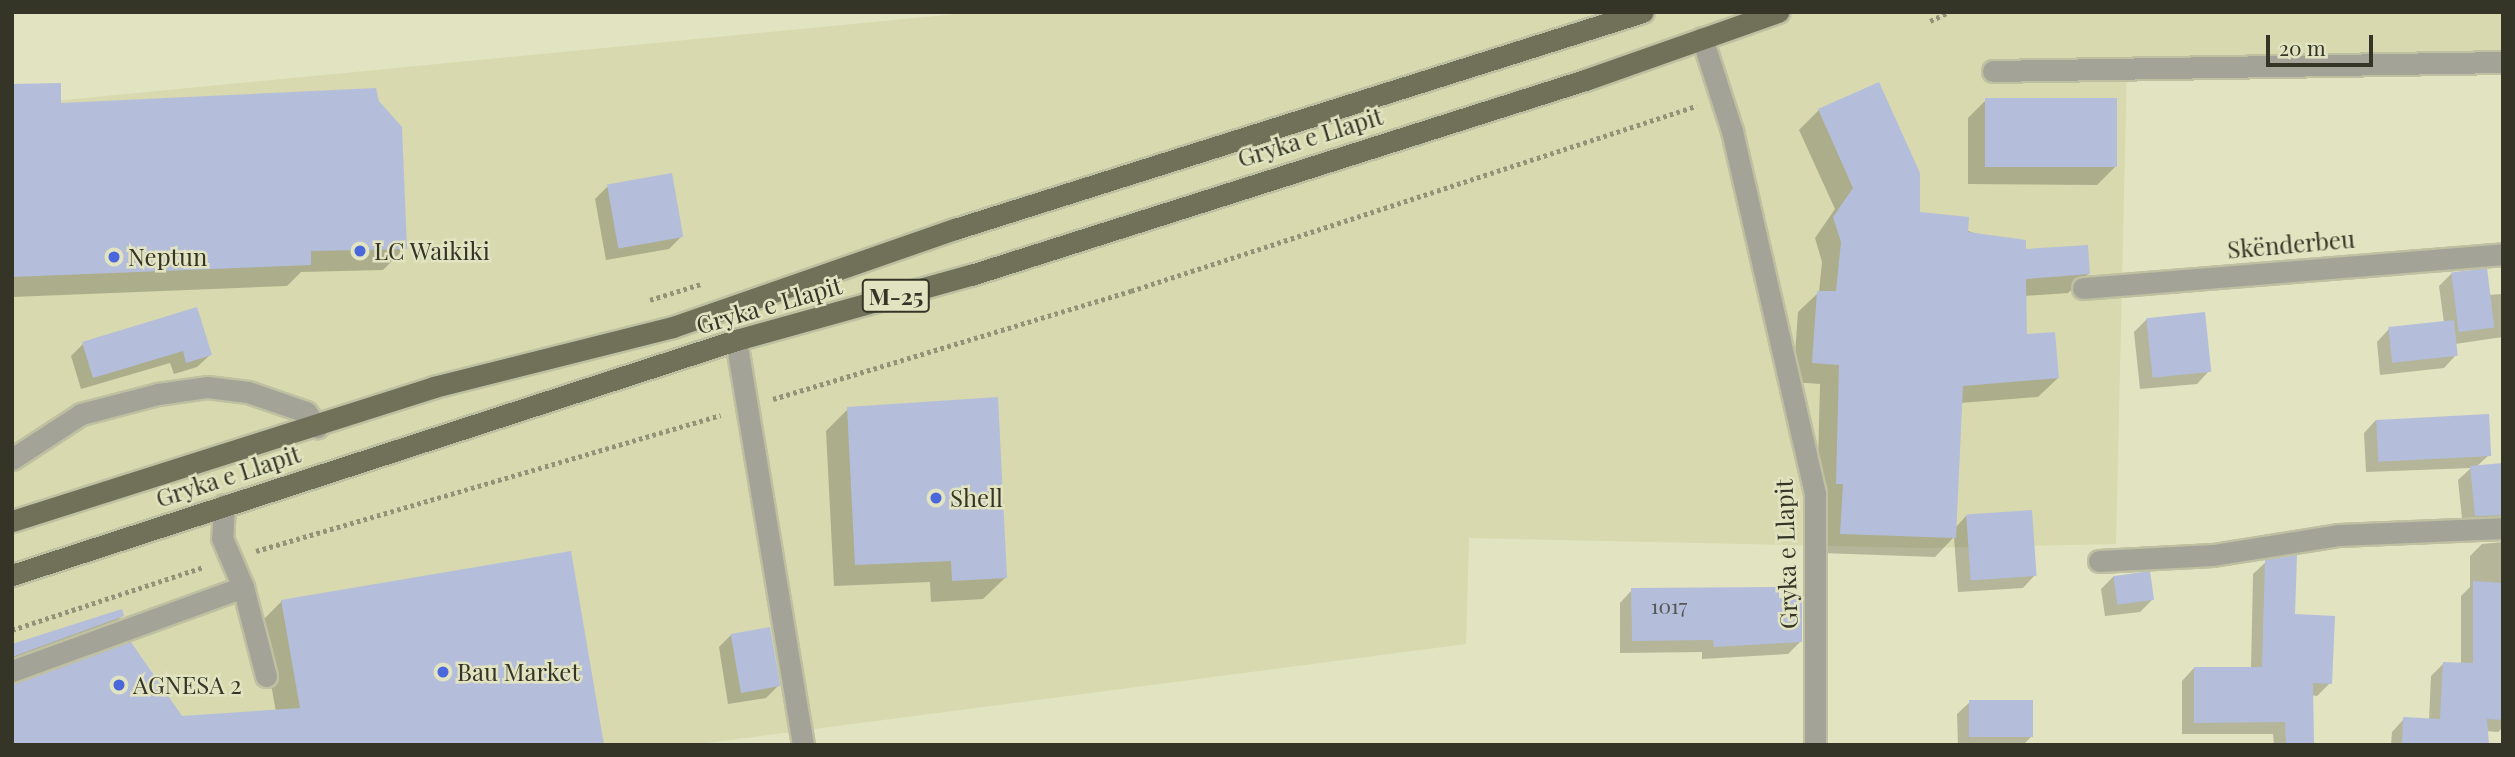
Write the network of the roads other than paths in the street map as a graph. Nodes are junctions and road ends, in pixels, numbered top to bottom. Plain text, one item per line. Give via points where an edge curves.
1 (1643, 12) edge
2 (1778, 12) edge
3 (1702, 38) junction
4 (2503, 62) edge
5 (1993, 71) dead end
6 (2503, 254) edge
7 (2083, 288) dead end
8 (736, 341) junction
9 (317, 427) junction
10 (12, 459) edge
11 (224, 505) junction
12 (12, 521) edge
13 (2503, 528) edge
14 (2099, 561) dead end
15 (12, 575) edge
16 (243, 587) junction
17 (12, 671) edge
18 (267, 676) dead end
19 (803, 745) edge
20 (1815, 745) edge

1 - 9 main road, Gryka e Llapit / M-25 via 955,229 673,327 433,387
2 - 3 main road, Gryka e Llapit / M-25
3 - 8 main road, Gryka e Llapit / M-25 via 1585,80 971,275
3 - 20 street, Gryka e Llapit via 1763,258 1815,493
4 - 5 street
6 - 7 street, Skënderbeu
8 - 11 main road, Gryka e Llapit / M-25
8 - 19 street
9 - 10 street via 306,411 248,392 206,387 81,414
9 - 12 main road, Gryka e Llapit / M-25
11 - 15 main road, Gryka e Llapit / M-25
11 - 16 street via 222,538
13 - 14 street via 2339,535 2213,555
16 - 17 street
16 - 18 street

